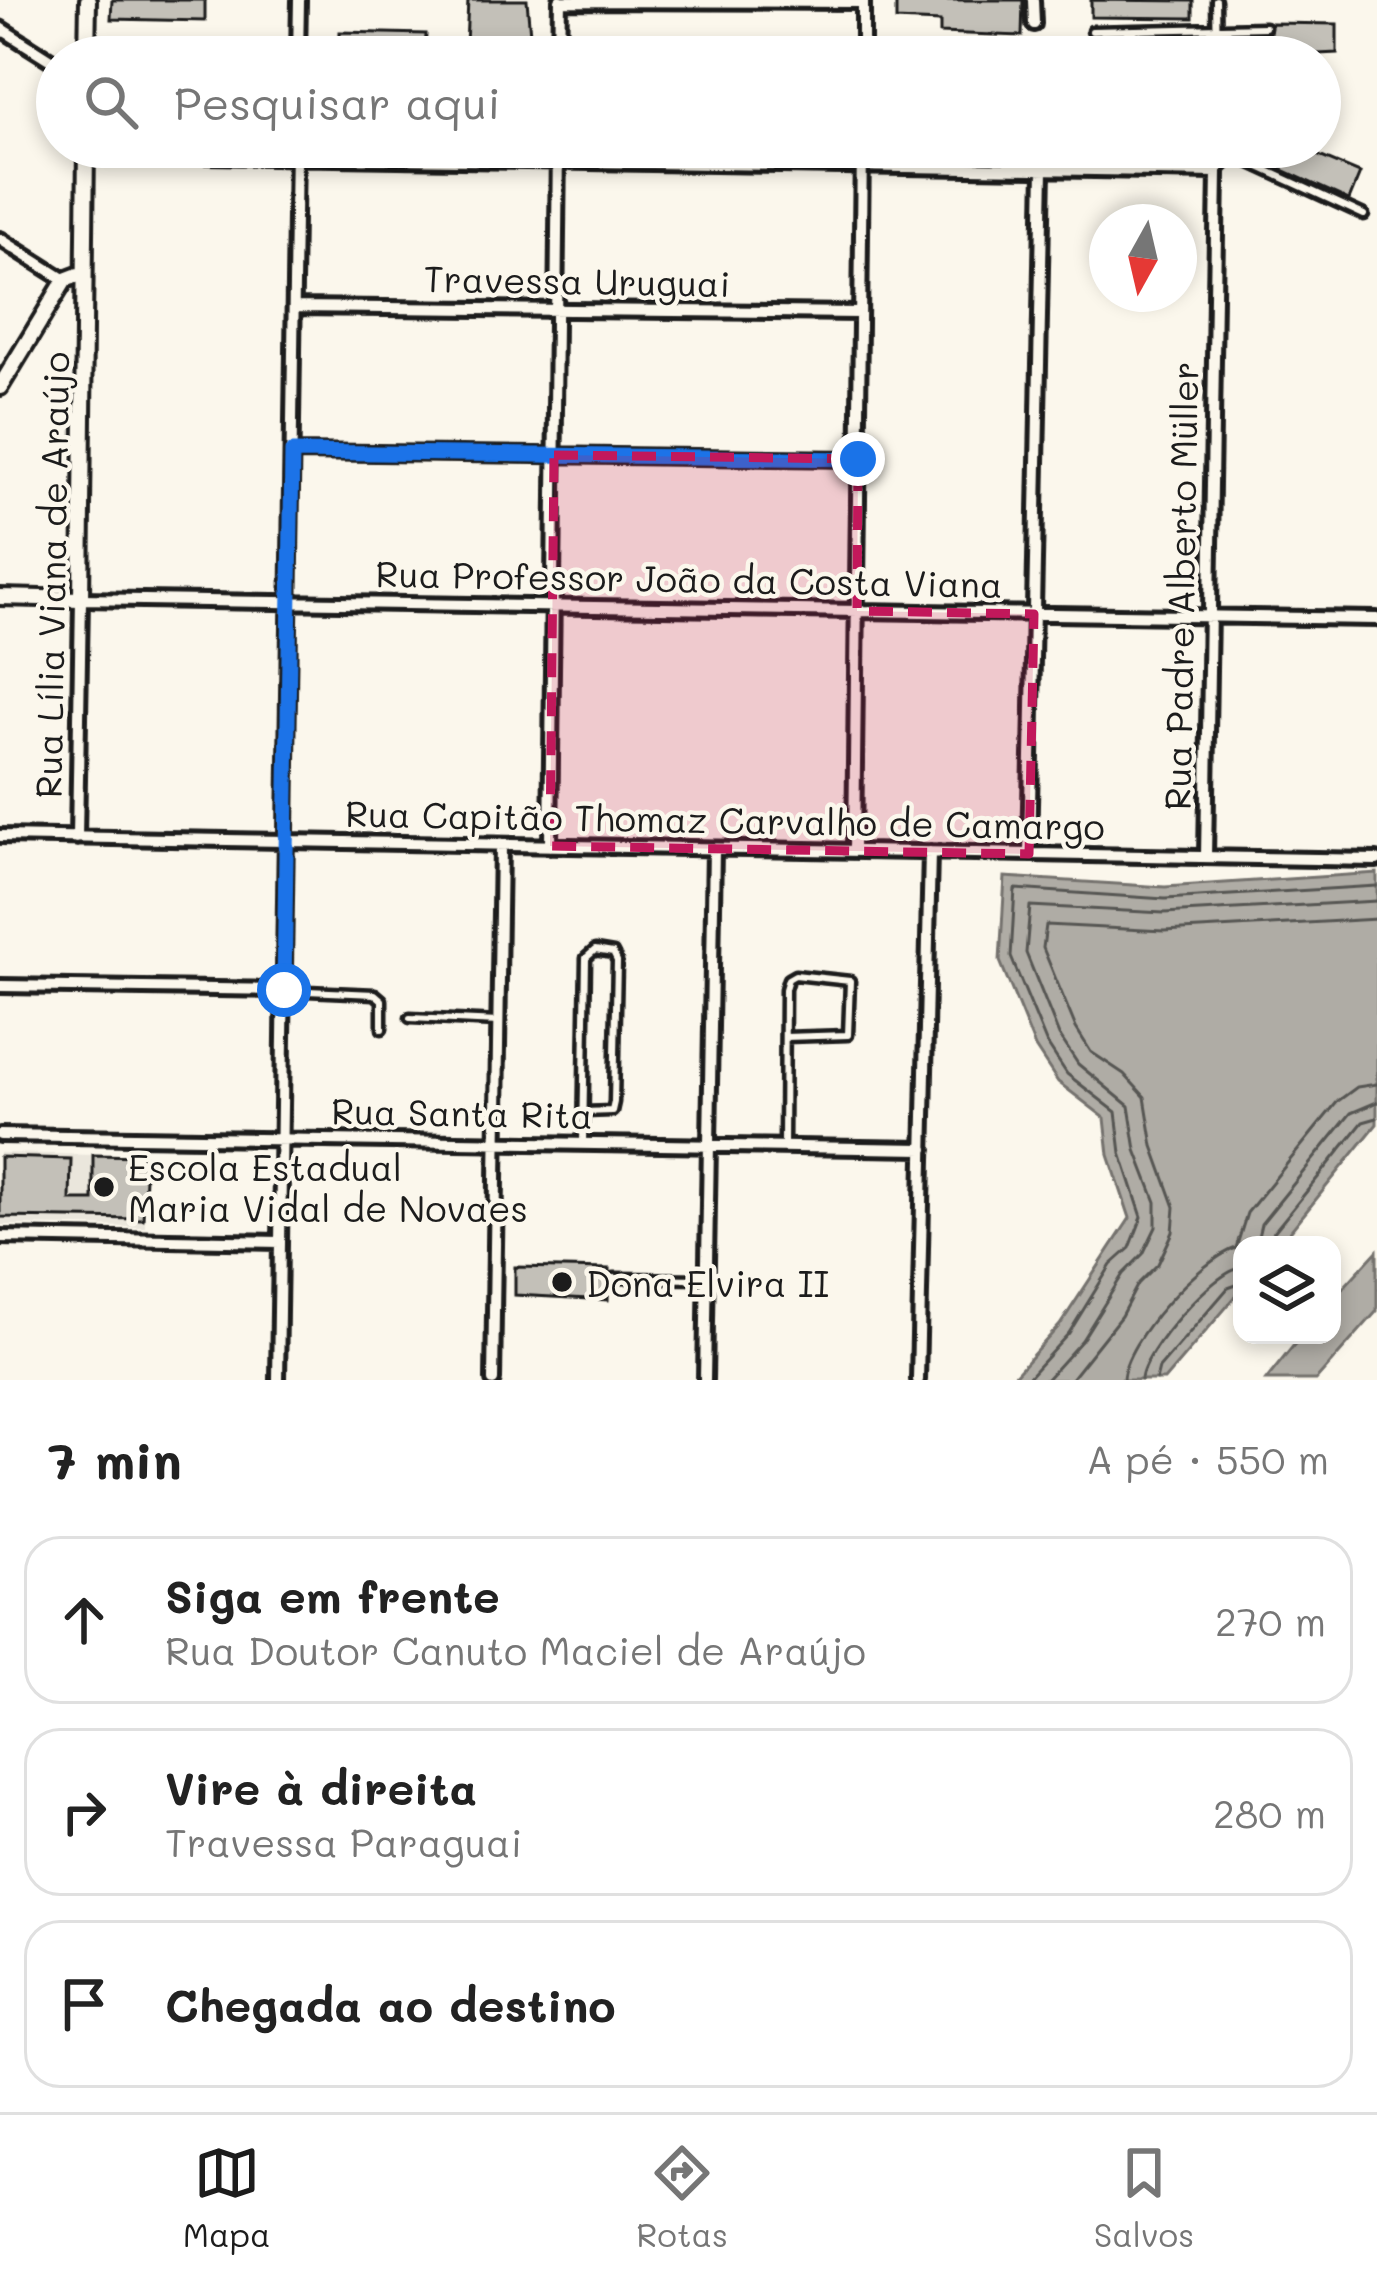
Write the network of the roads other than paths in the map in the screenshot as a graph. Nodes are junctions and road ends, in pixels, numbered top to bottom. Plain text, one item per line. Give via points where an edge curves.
1 (88, 0) edge
2 (299, 0) edge
3 (1034, 0) edge
4 (1216, 0) edge
5 (560, 1) edge
6 (863, 1) edge
7 (1034, 24) dead end
8 (1265, 27) dead end
9 (0, 28) edge
10 (1216, 30) junction
11 (1092, 31) dead end
12 (87, 36) edge
13 (298, 36) edge
14 (559, 36) edge
15 (863, 36) edge
16 (1216, 36) edge
17 (36, 51) edge
18 (86, 168) edge
19 (296, 168) edge
20 (558, 168) edge
21 (862, 168) edge
22 (983, 168) edge
23 (1217, 168) edge
24 (1221, 168) edge
25 (1262, 168) edge
26 (1043, 169) junction
27 (1217, 172) junction
28 (1364, 215) dead end
29 (0, 239) edge
30 (76, 285) junction
31 (294, 307) junction
32 (556, 310) junction
33 (860, 313) junction
34 (0, 387) edge
35 (292, 452) junction
36 (554, 455) junction
37 (858, 459) junction
38 (0, 597) edge
39 (80, 598) junction
40 (290, 602) junction
41 (553, 606) junction
42 (857, 611) junction
43 (1034, 614) junction
44 (1210, 616) junction
45 (1377, 619) edge
46 (0, 836) edge
47 (77, 838) junction
48 (286, 842) junction
49 (501, 845) junction
50 (550, 846) junction
51 (714, 849) junction
52 (854, 851) junction
53 (930, 852) junction
54 (1029, 854) junction
55 (1206, 857) junction
56 (1377, 860) edge
57 (0, 986) edge
58 (284, 990) junction
59 (410, 1018) dead end
60 (499, 1022) junction
61 (382, 1029) dead end
62 (785, 1037) junction
63 (584, 1112) junction
64 (0, 1135) edge
65 (281, 1139) junction
66 (496, 1143) junction
67 (583, 1144) junction
68 (709, 1146) junction
69 (784, 1147) junction
70 (924, 1150) junction
71 (0, 1238) edge
72 (280, 1242) junction
73 (614, 1278) dead end
74 (707, 1279) junction
75 (278, 1380) edge
76 (493, 1380) edge
77 (705, 1380) edge
78 (918, 1380) edge

1 - 12 street
2 - 13 street
3 - 7 street
4 - 10 lane
5 - 6 street
5 - 14 street
6 - 15 street
8 - 10 lane
9 - 17 street
10 - 11 lane
10 - 16 lane
18 - 30 street, Rua Lília Viana de Araújo via 85,254
19 - 31 street
20 - 32 street
21 - 33 street
22 - 26 street
23 - 27 lane
24 - 27 lane
25 - 28 lane
26 - 27 street
26 - 43 street
27 - 44 street, Rua Padre Alberto Müller
29 - 30 street
30 - 34 street
30 - 39 street, Rua Lília Viana de Araújo via 84,313
31 - 32 street, Travessa Uruguai
31 - 35 street
32 - 33 street, Travessa Uruguai
32 - 36 street
33 - 37 street
35 - 36 street
35 - 40 street
36 - 37 street
36 - 41 street
37 - 42 street
38 - 39 street, Rua Professor João da Costa Viana
39 - 40 street, Rua Professor João da Costa Viana
39 - 47 street, Rua Lília Viana de Araújo
40 - 41 street, Rua Professor João da Costa Viana
40 - 48 street
41 - 42 street, Rua Professor João da Costa Viana
41 - 50 street
42 - 43 street, Rua Professor João da Costa Viana
42 - 52 street
43 - 44 street, Rua Professor João da Costa Viana
43 - 54 street
44 - 45 street, Rua Professor João da Costa Viana
44 - 55 street, Rua Padre Alberto Müller
46 - 47 street, Rua Capitão Thomaz Carvalho de Camargo
47 - 48 street, Rua Capitão Thomaz Carvalho de Camargo
48 - 49 street, Rua Capitão Thomaz Carvalho de Camargo
48 - 58 street
49 - 50 street, Rua Capitão Thomaz Carvalho de Camargo
49 - 60 street
50 - 51 street, Rua Capitão Thomaz Carvalho de Camargo
51 - 52 street, Rua Capitão Thomaz Carvalho de Camargo
51 - 68 street
52 - 53 street, Rua Capitão Thomaz Carvalho de Camargo
53 - 54 street, Rua Capitão Thomaz Carvalho de Camargo
53 - 70 street
54 - 55 street, Rua Capitão Thomaz Carvalho de Camargo
55 - 56 street, Rua Capitão Thomaz Carvalho de Camargo
57 - 58 street
58 - 61 lane via 375,994
58 - 65 street
59 - 60 lane
60 - 66 street
62 - 62 lane via 788,979 850,981 848,1035
62 - 69 lane
63 - 63 lane via 613,1111 614,1102 617,961 596,950 586,958
63 - 67 lane
64 - 65 street, Rua Santa Rita
65 - 66 street, Rua Santa Rita
65 - 72 street
66 - 67 street, Rua Santa Rita
66 - 76 street
67 - 68 street, Rua Santa Rita
68 - 69 street, Rua Santa Rita
68 - 74 street
69 - 70 street, Rua Santa Rita
70 - 78 street
71 - 72 street
72 - 75 street
73 - 74 lane
74 - 77 street

